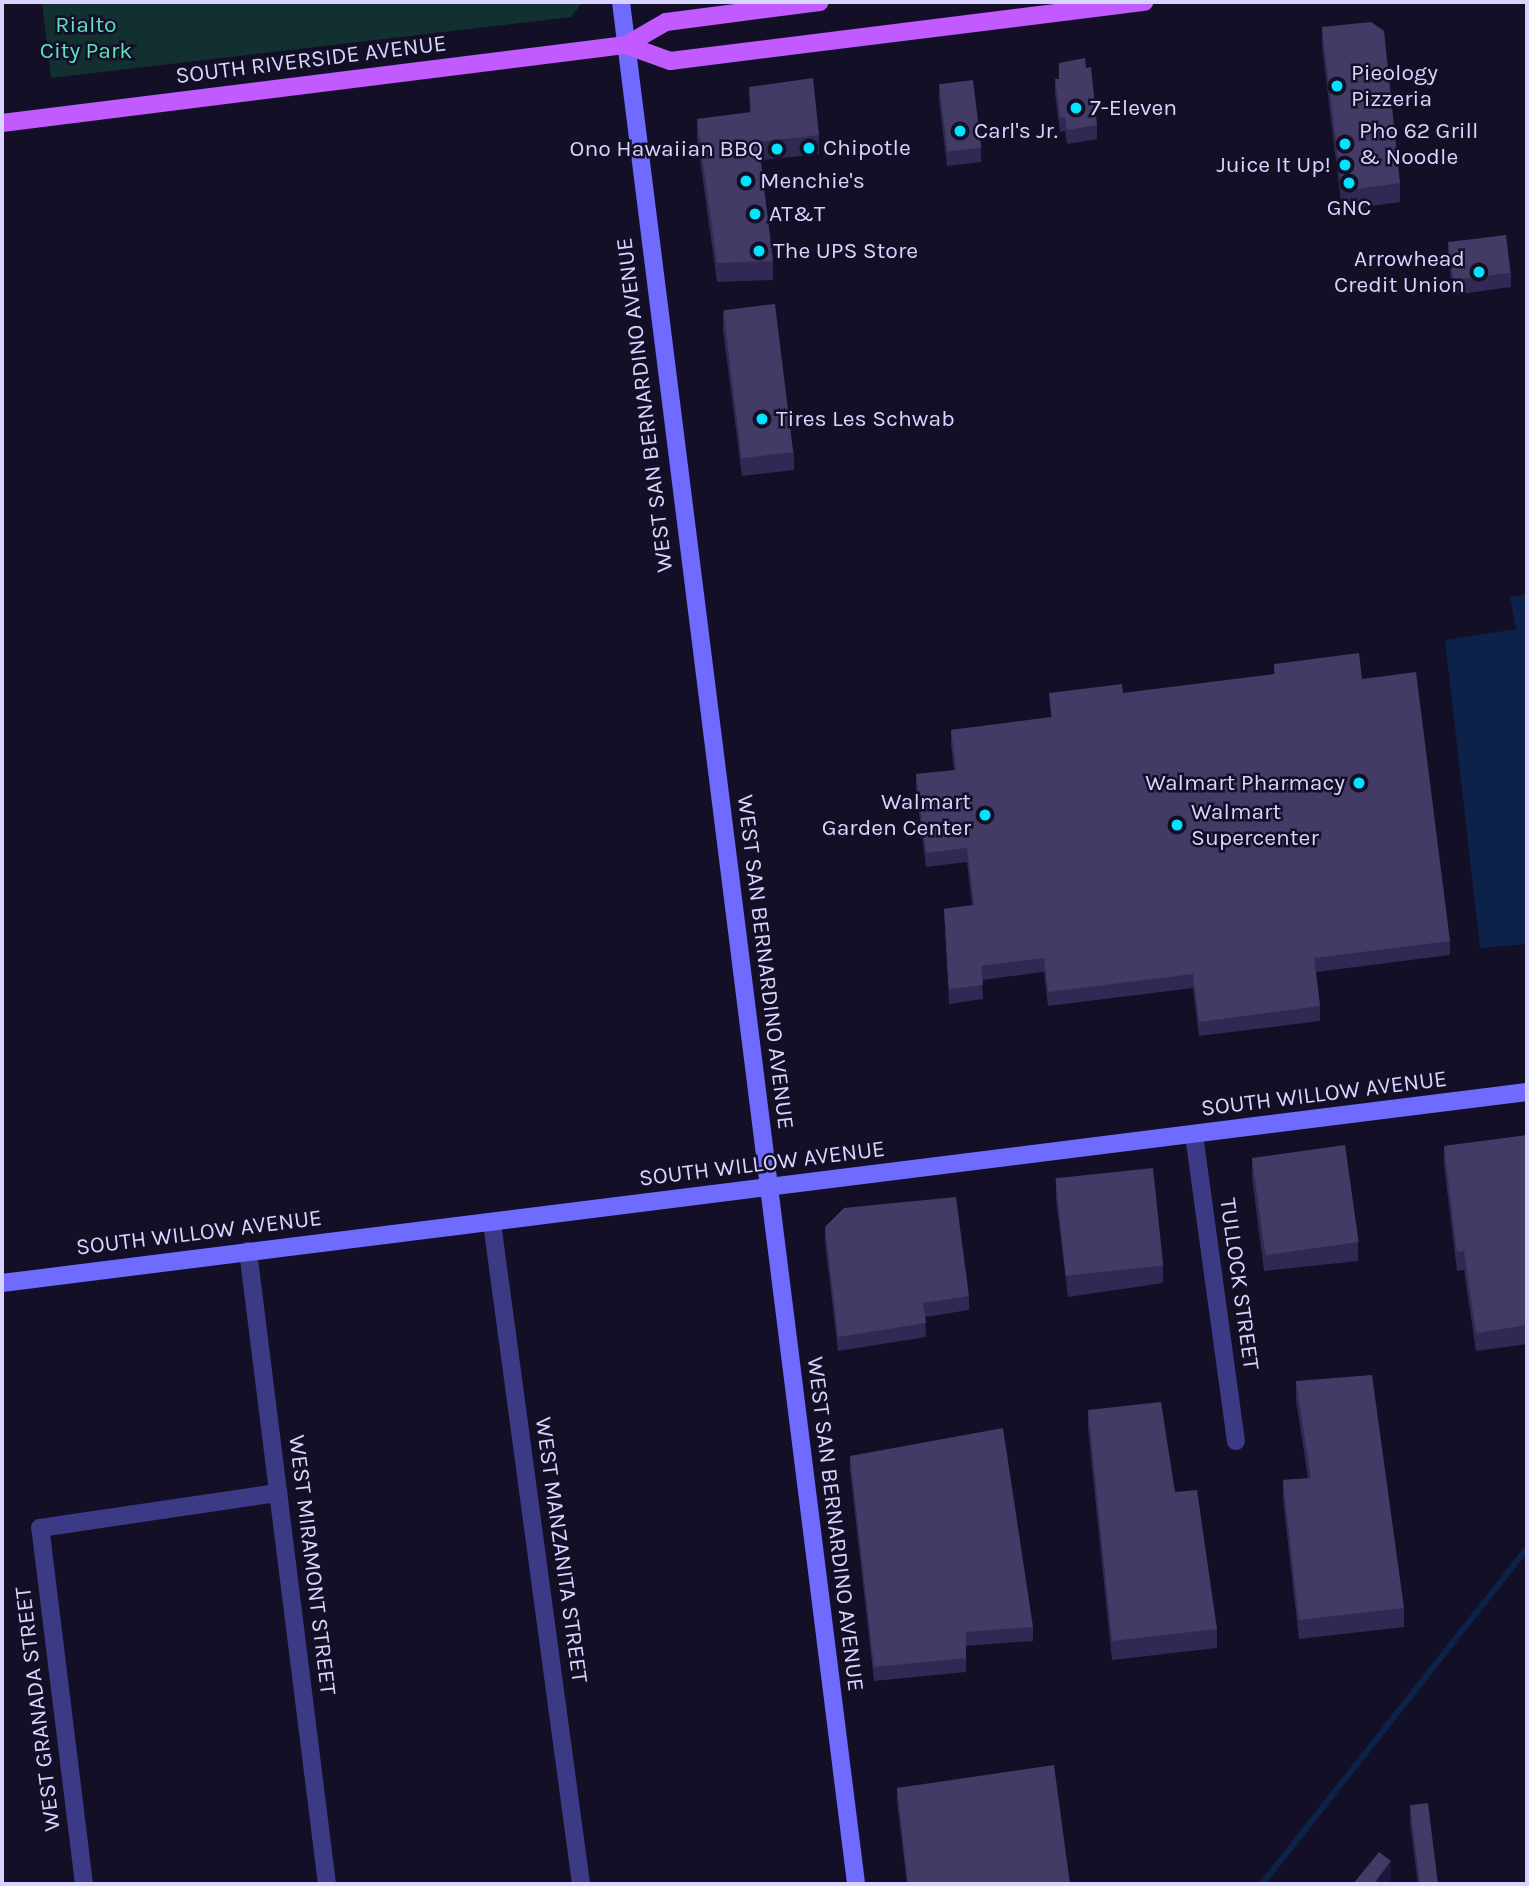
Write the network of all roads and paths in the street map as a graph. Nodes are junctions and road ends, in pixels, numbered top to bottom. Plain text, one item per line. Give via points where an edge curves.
1 (621, 2) edge
2 (820, 2) edge
3 (1144, 2) edge
4 (626, 45) junction
5 (2, 123) edge
6 (1527, 1092) edge
7 (1194, 1135) junction
8 (769, 1188) junction
9 (492, 1223) junction
10 (248, 1251) junction
11 (2, 1283) edge
12 (1236, 1441) dead end
13 (278, 1493) junction
14 (84, 1884) edge
15 (327, 1884) edge
16 (581, 1884) edge
17 (856, 1884) edge

1 - 4 main road, WEST SAN BERNARDINO AVENUE
2 - 4 main road, SOUTH RIVERSIDE AVENUE via 669,21
3 - 4 main road, SOUTH RIVERSIDE AVENUE via 670,61
4 - 5 main road, SOUTH RIVERSIDE AVENUE
4 - 8 main road, WEST SAN BERNARDINO AVENUE
6 - 7 main road, SOUTH WILLOW AVENUE
7 - 8 main road, SOUTH WILLOW AVENUE
7 - 12 street, TULLOCK STREET
8 - 9 main road, SOUTH WILLOW AVENUE
8 - 17 main road, WEST SAN BERNARDINO AVENUE
9 - 10 main road, SOUTH WILLOW AVENUE
9 - 16 street, WEST MANZANITA STREET
10 - 11 main road, SOUTH WILLOW AVENUE
10 - 13 street, WEST MIRAMONT STREET
13 - 14 street, WEST GRANADA STREET via 40,1528
13 - 15 street, WEST MIRAMONT STREET

